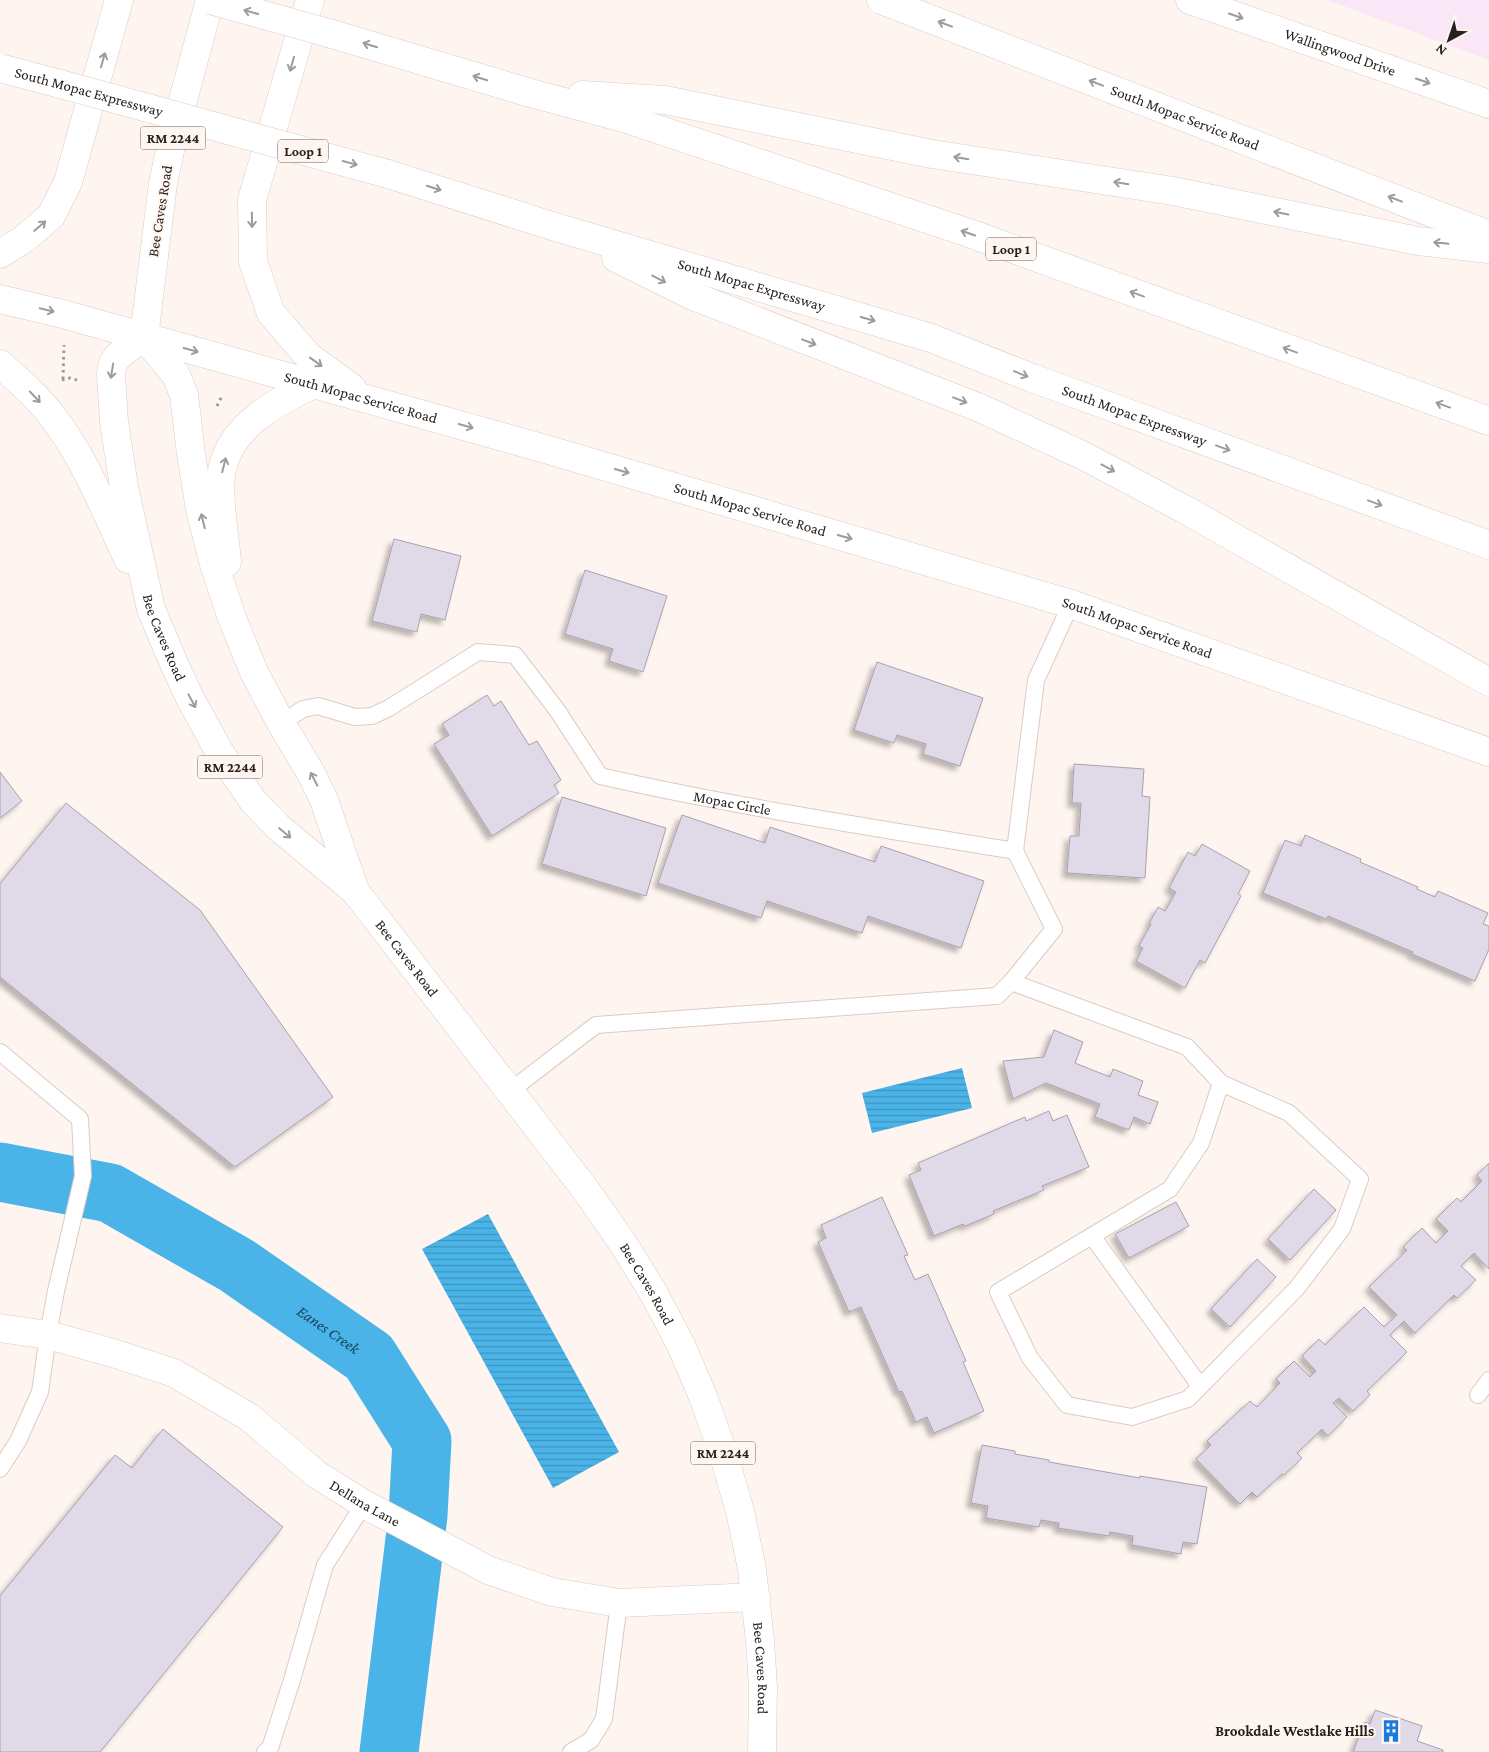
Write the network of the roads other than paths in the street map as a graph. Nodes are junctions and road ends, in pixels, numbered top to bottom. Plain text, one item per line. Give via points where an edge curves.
1 (120, 0) edge
2 (210, 0) edge
3 (310, 0) edge
4 (881, 0) edge
5 (1190, 0) edge
6 (0, 68) edge
7 (527, 92) junction
8 (1489, 104) edge
9 (552, 226) junction
10 (1489, 235) edge
11 (1489, 249) edge
12 (0, 254) edge
13 (0, 299) edge
14 (144, 337) junction
15 (0, 364) edge
16 (314, 384) junction
17 (365, 398) junction
18 (1489, 421) edge
19 (1489, 545) edge
20 (1071, 604) junction
21 (151, 609) junction
22 (232, 618) junction
23 (1489, 682) edge
24 (281, 723) junction
25 (1489, 752) edge
26 (1015, 851) junction
27 (355, 891) junction
28 (1011, 982) junction
29 (0, 1052) edge
30 (1221, 1083) junction
31 (510, 1091) junction
32 (1092, 1236) junction
33 (0, 1328) edge
34 (48, 1335) junction
35 (1489, 1380) edge
36 (1200, 1386) junction
37 (1478, 1395) dead end
38 (0, 1468) edge
39 (364, 1504) junction
40 (756, 1597) junction
41 (619, 1603) junction
42 (265, 1752) edge
43 (571, 1752) edge
44 (762, 1752) edge

12 -> 1 main road via 51,216 68,182
7 -> 2 main road, Loop 1, bridge
2 - 14 main road, Bee Caves Road / RM 2244 via 163,183
3 -> 17 main road via 252,200 253,262 271,312 308,356
10 -> 4 main road, South Mopac Service Road
5 -> 8 main road, Wallingwood Drive
6 -> 9 main road, South Mopac Expressway / Loop 1, bridge via 388,174
11 -> 7 main road via 1418,241 1173,191 932,154 665,100
18 -> 7 main road, Loop 1 via 968,234 627,119
9 -> 19 main road, South Mopac Expressway / Loop 1 via 931,338
9 -> 23 main road via 693,296 980,408 1084,456
13 -> 14 main road, South Mopac Service Road
14 -> 16 main road, South Mopac Service Road
14 -> 21 main road, Bee Caves Road / RM 2244 via 118,356 111,373 122,480
22 -> 14 main road, Bee Caves Road / RM 2244 via 200,509 184,395 176,375
15 -> 21 main road via 51,414 80,458
16 - 17 main road, South Mopac Service Road
22 -> 16 main road via 221,489 227,452 238,435 267,409
17 -> 20 main road, South Mopac Service Road
20 - 25 main road, South Mopac Service Road
20 - 26 lane via 1036,680
21 -> 27 main road, Bee Caves Road / RM 2244 via 190,698 219,751 254,801 278,827
22 - 24 main road, Bee Caves Road / RM 2244 via 254,672
24 - 26 lane, Mopac Circle via 303,709 318,706 355,717 372,716 478,652 515,655 557,710 600,776 775,811
27 -> 24 main road, Bee Caves Road / RM 2244 via 324,800
26 - 28 lane via 1054,929
27 - 31 main road, Bee Caves Road / RM 2244
28 - 30 lane via 1187,1047
28 - 31 lane via 997,996 596,1026
29 - 34 lane via 80,1119 83,1176
30 - 32 lane via 1201,1144 1170,1189
30 - 36 lane via 1289,1113 1360,1179 1342,1229 1297,1288
31 - 40 main road, Bee Caves Road / RM 2244 via 604,1214 640,1268 681,1345 704,1399 732,1481
32 - 36 lane
32 - 36 lane via 998,1292 1030,1358 1067,1404 1132,1417 1188,1399
33 - 34 main road, Dellana Lane
34 - 38 lane via 40,1392 18,1441
34 - 39 main road, Dellana Lane via 174,1373 249,1416 316,1474
35 - 37 lane
39 - 41 main road, Dellana Lane via 488,1570 552,1592
39 - 42 lane via 325,1565 292,1680 270,1748
40 - 41 main road, Dellana Lane
40 - 44 main road, Bee Caves Road / RM 2244 via 763,1687
41 - 43 lane via 604,1719 591,1740

